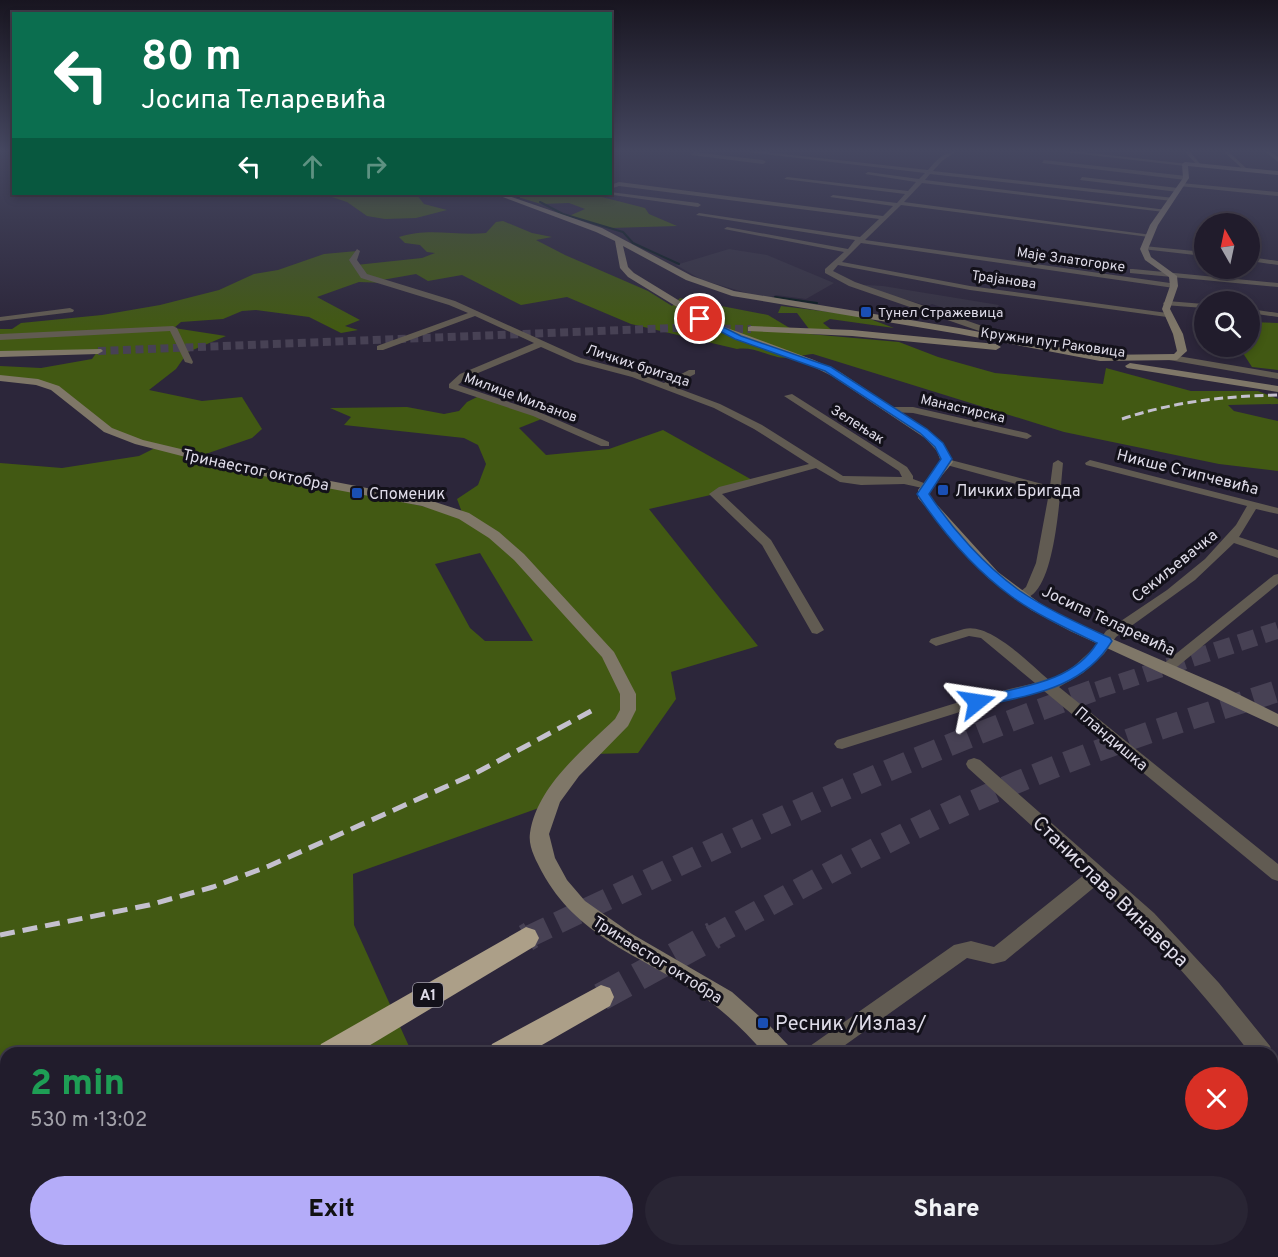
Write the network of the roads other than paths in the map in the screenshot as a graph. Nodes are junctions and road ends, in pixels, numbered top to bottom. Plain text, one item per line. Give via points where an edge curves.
1 (1164, 210) edge
2 (542, 211) edge
3 (824, 211) edge
4 (892, 211) edge
5 (964, 211) edge
6 (699, 215) dead end
7 (884, 218) junction
8 (1142, 225) dead end
9 (727, 229) dead end
10 (1152, 230) junction
11 (862, 238) junction
12 (618, 239) junction
13 (1144, 248) junction
14 (357, 251) dead end
15 (850, 251) junction
16 (640, 252) junction
17 (1194, 253) edge
18 (621, 258) junction
19 (1260, 260) edge
20 (1278, 262) edge
21 (838, 263) junction
22 (1172, 275) junction
23 (1278, 285) edge
24 (1174, 286) junction
25 (1167, 303) junction
26 (1194, 305) edge
27 (70, 310) dead end
28 (1260, 312) edge
29 (476, 313) junction
30 (1167, 315) junction
31 (1278, 315) edge
32 (0, 319) edge
33 (935, 327) junction
34 (751, 329) tunnel mouth
35 (0, 337) edge
36 (992, 338) junction
37 (931, 340) junction
38 (540, 344) junction
39 (380, 348) dead end
40 (98, 351) tunnel mouth
41 (0, 354) edge
42 (1172, 358) junction
43 (189, 362) dead end
44 (692, 372) dead end
45 (1278, 376) edge
46 (0, 378) edge
47 (664, 386) junction
48 (1278, 389) edge
49 (789, 396) dead end
50 (892, 410) junction
51 (1027, 436) dead end
52 (604, 444) dead end
53 (947, 462) junction
54 (1058, 463) dead end
55 (1090, 464) dead end
56 (817, 465) junction
57 (907, 480) junction
58 (927, 486) junction
59 (1054, 490) junction
60 (1253, 505) junction
61 (1278, 511) edge
62 (1234, 538) junction
63 (1278, 554) edge
64 (1278, 578) edge
65 (1020, 597) junction
66 (817, 630) dead end
67 (1105, 641) junction
68 (936, 642) dead end
69 (1167, 668) junction
70 (1049, 685) junction
71 (1278, 721) edge
72 (842, 744) dead end
73 (974, 764) dead end
74 (1098, 874) junction
75 (1278, 874) edge
76 (526, 938) tunnel mouth
77 (601, 997) tunnel mouth
78 (341, 1047) edge
79 (513, 1047) edge
80 (774, 1047) edge
81 (825, 1047) edge
82 (1258, 1047) edge

1 - 10 street
2 - 12 street
3 - 7 street
4 - 7 street
5 - 10 street
6 - 11 street, Маје Златогорке
7 - 11 street
8 - 10 street
9 - 15 street
10 - 13 street
11 - 15 street
11 - 22 street
11 - 24 street, Маје Златогорке
12 - 16 street
12 - 18 street
13 - 17 street
13 - 22 street via 1149,259
14 - 29 street, Личких бригада via 353,260 362,275
15 - 21 street
16 - 18 street
16 - 33 street via 689,278 732,293
18 - 50 street via 631,275 700,319 828,369
19 - 20 street
21 - 30 street, Трајанова via 970,288
21 - 36 street via 828,271 832,275 982,328 992,333
22 - 23 street
22 - 24 street
24 - 25 street
25 - 26 street
25 - 30 street
27 - 32 street
28 - 31 street
29 - 38 street, Личких бригада
29 - 39 street
30 - 42 street via 1182,347 1180,355
33 - 36 street
33 - 37 street
34 - 37 street, Кружни пут Раковица
35 - 43 street via 173,328
36 - 42 street via 1100,358
37 - 48 street, Кружни пут Раковица
38 - 47 street, Личких бригада via 583,362
38 - 52 street, Милице Миљанов via 463,376 452,386 536,414
40 - 41 street
42 - 45 street
44 - 47 street
46 - 80 street, Тринаестог октобра via 55,388 100,424 175,453 448,509 494,535 609,655 625,685 628,702 622,722 558,791 546,810 539,845 551,873 569,897 595,920 723,998
47 - 56 street, Личких бригада via 745,419
49 - 57 street, Зелењак via 903,469
50 - 51 street, Манастирска via 913,410
50 - 53 street via 935,441
53 - 58 street
53 - 59 street
54 - 59 street
55 - 60 street, Никше Стипчевића
56 - 57 street, Личких бригада via 846,480
56 - 66 street via 716,494 768,543
57 - 58 street, Личких бригада
58 - 65 street, Јосипа Теларевића via 923,494 929,505 993,575
59 - 65 street via 1050,528 1038,573 1033,587
60 - 61 street, Никше Стипчевића
60 - 62 street, Секиљевачка
62 - 63 street
62 - 67 street, Секиљевачка via 1206,566
64 - 69 street
65 - 67 street, Јосипа Теларевића
67 - 69 street, Јосипа Теларевића
67 - 70 street, Секиљевачка via 1078,670
68 - 70 street, Пландишка via 978,632
69 - 71 street, Јосипа Теларевића
70 - 72 street, Секиљевачка via 977,702
70 - 75 street, Пландишка
73 - 74 street, Станислава Винавера
74 - 81 street via 998,955 974,948 961,951
74 - 82 street, Станислава Винавера via 1147,919 1212,989
76 - 78 highway, A1
77 - 79 highway

